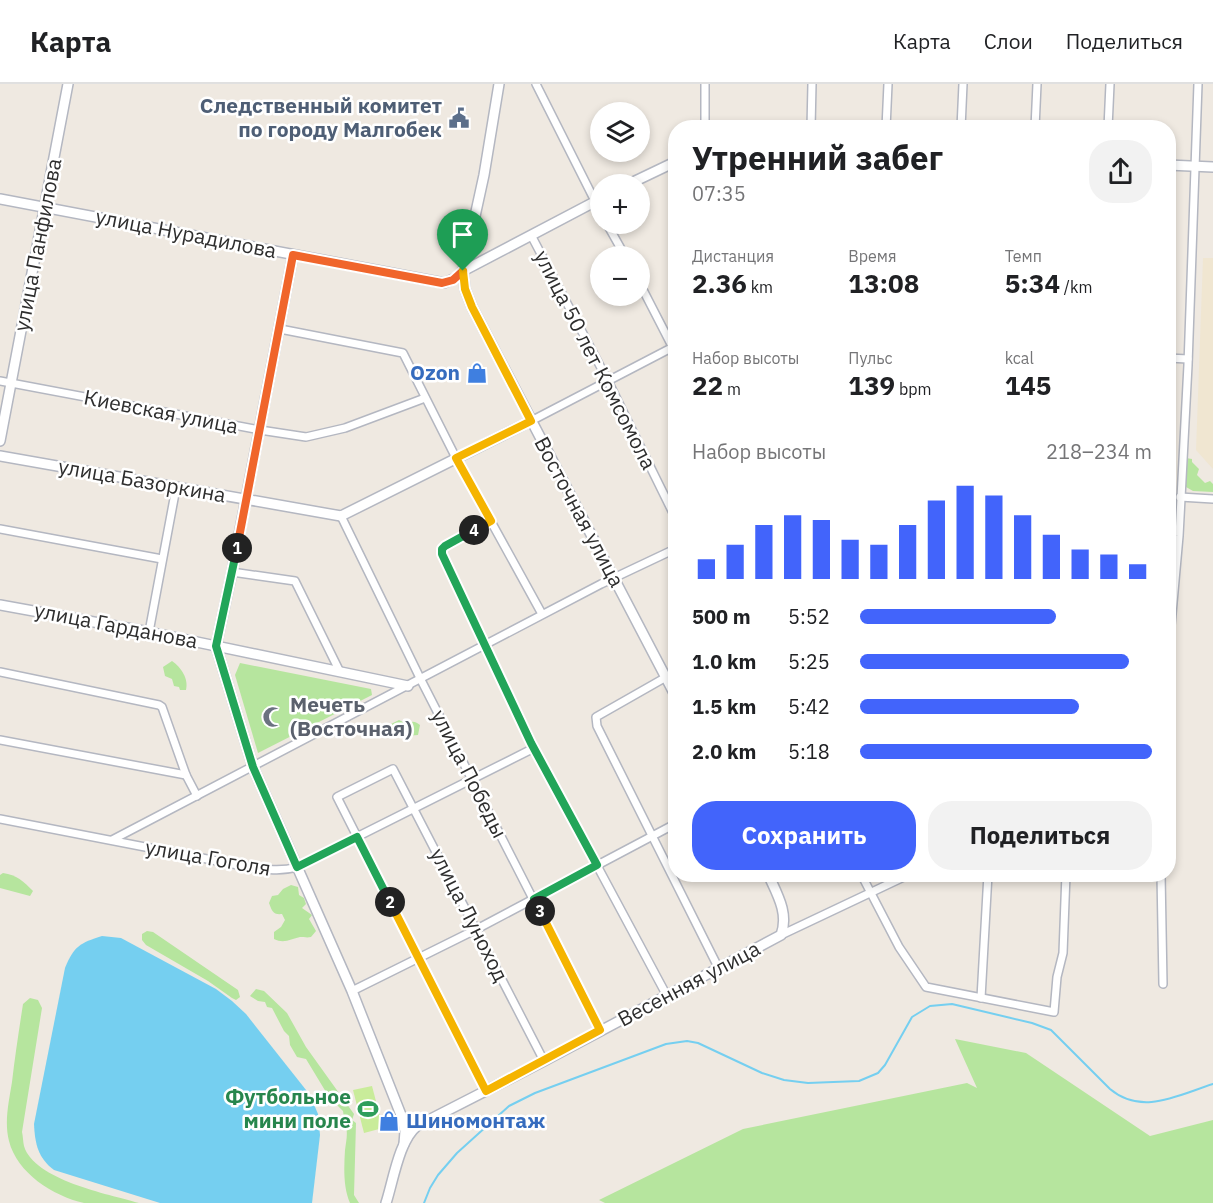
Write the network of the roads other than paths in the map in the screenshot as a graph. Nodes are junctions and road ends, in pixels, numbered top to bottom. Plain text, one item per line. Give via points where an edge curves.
1 (68, 84) edge
2 (499, 84) edge
3 (536, 84) edge
4 (705, 84) edge
5 (812, 84) edge
6 (888, 84) edge
7 (963, 84) edge
8 (1037, 84) edge
9 (1110, 84) edge
10 (1198, 84) edge
11 (705, 120) edge
12 (811, 120) edge
13 (886, 120) edge
14 (961, 120) edge
15 (1035, 120) edge
16 (1108, 120) edge
17 (668, 165) edge
18 (1176, 165) edge
19 (1196, 166) junction
20 (1213, 167) edge
21 (650, 174) edge
22 (590, 187) edge
23 (0, 199) edge
24 (590, 204) edge
25 (45, 207) junction
26 (531, 235) junction
27 (293, 255) junction
28 (463, 271) junction
29 (449, 282) junction
30 (465, 289) junction
31 (650, 303) edge
32 (280, 329) junction
33 (668, 337) edge
34 (668, 351) edge
35 (1176, 358) edge
36 (1188, 359) junction
37 (0, 381) edge
38 (608, 381) junction
39 (11, 383) junction
40 (425, 398) junction
41 (531, 421) junction
42 (260, 430) junction
43 (0, 441) edge
44 (0, 456) edge
45 (456, 458) junction
46 (176, 488) junction
47 (1180, 497) junction
48 (1213, 499) edge
49 (246, 500) junction
50 (668, 503) edge
51 (341, 516) junction
52 (491, 521) junction
53 (0, 529) edge
54 (668, 552) edge
55 (162, 559) junction
56 (1176, 569) edge
57 (232, 572) junction
58 (614, 577) junction
59 (0, 605) edge
60 (542, 614) junction
61 (149, 632) junction
62 (486, 644) junction
63 (216, 646) junction
64 (0, 672) edge
65 (340, 672) junction
66 (666, 677) junction
67 (421, 680) junction
68 (668, 681) edge
69 (408, 686) junction
70 (0, 740) edge
71 (534, 748) junction
72 (253, 767) junction
73 (186, 775) junction
74 (472, 779) junction
75 (197, 796) junction
76 (414, 808) junction
77 (0, 819) edge
78 (668, 828) edge
79 (653, 836) junction
80 (357, 837) junction
81 (112, 840) junction
82 (597, 865) junction
83 (668, 866) edge
84 (297, 867) junction
85 (676, 882) edge
86 (771, 882) edge
87 (865, 882) edge
88 (893, 882) edge
89 (988, 882) edge
90 (1066, 882) edge
91 (1161, 882) edge
92 (871, 893) junction
93 (534, 899) junction
94 (475, 930) junction
95 (781, 935) junction
96 (418, 958) junction
97 (719, 969) junction
98 (1162, 984) dead end
99 (352, 991) junction
100 (667, 996) junction
101 (981, 998) junction
102 (600, 1030) junction
103 (544, 1061) junction
104 (486, 1091) junction
105 (404, 1144) junction
106 (386, 1203) edge

1 - 25 street, улица Панфилова
2 - 28 street, Восточная улица via 483,184
3 - 22 street
4 - 11 street
5 - 12 street
6 - 13 street
7 - 14 street
8 - 15 street
9 - 16 street
10 - 19 street
17 - 21 street
18 - 19 street
19 - 20 street
19 - 36 street
23 - 25 street, улица Нурадилова
24 - 26 street
25 - 27 street, улица Нурадилова
25 - 39 street, улица Панфилова
26 - 28 street
26 - 38 street, улица 50 лет Комсомола
27 - 29 street, улица Нурадилова
27 - 32 street
28 - 29 street
28 - 30 street, Восточная улица
29 - 30 street, улица Нурадилова
30 - 41 street, Восточная улица
31 - 33 street
32 - 40 street via 403,353
32 - 42 street
34 - 38 street
35 - 36 street
36 - 47 street
37 - 39 street, Киевская улица
38 - 41 street
38 - 50 street, улица 50 лет Комсомола
39 - 42 street, Киевская улица
39 - 43 street, улица Панфилова
40 - 42 street, Киевская улица via 345,428 306,437
40 - 45 street
41 - 45 street
41 - 58 street, Восточная улица
42 - 49 street
44 - 46 street, улица Базоркина
45 - 51 street
45 - 52 street
46 - 49 street, улица Базоркина
46 - 55 street
47 - 48 street
47 - 56 street
49 - 51 street, улица Базоркина
49 - 57 street
51 - 67 street, улица Победы
52 - 60 street
52 - 62 street via 442,549
53 - 55 street
54 - 58 street
55 - 61 street
57 - 63 street
57 - 65 street via 295,581
58 - 60 street
58 - 66 street, Восточная улица
59 - 61 street, улица Гарданова
60 - 62 street
61 - 63 street, улица Гарданова
62 - 67 street
62 - 71 street
63 - 65 street, улица Гарданова
63 - 72 street
64 - 73 street via 159,705
65 - 69 street, улица Гарданова
66 - 68 street, Восточная улица
66 - 79 street via 596,717
67 - 69 street
67 - 74 street, улица Победы
69 - 72 street
70 - 73 street
71 - 74 street, улица Гоголя
71 - 82 street
72 - 75 street
72 - 84 street
73 - 75 street
74 - 76 street, улица Гоголя
74 - 93 street, улица Победы
75 - 81 street
76 - 80 street, улица Гоголя
76 - 80 street, улица Луноход via 393,769 337,798
76 - 94 street, улица Луноход
77 - 81 street, улица Гоголя
78 - 79 street
79 - 82 street
79 - 83 street
80 - 84 street, улица Гоголя
80 - 96 street
81 - 84 street, улица Гоголя via 274,871
82 - 93 street
82 - 100 street
84 - 99 street
85 - 97 street
86 - 95 street via 782,909
87 - 92 street
88 - 92 street, Весенняя улица
89 - 101 street
90 - 101 street via 1063,953 1054,1012
91 - 98 street
92 - 95 street, Весенняя улица
92 - 101 street via 899,947 926,987
93 - 94 street
93 - 102 street, улица Победы
94 - 96 street
94 - 103 street, улица Луноход
95 - 97 street, Весенняя улица
96 - 99 street
96 - 104 street
97 - 100 street, Весенняя улица
99 - 105 street via 401,1115
100 - 102 street, Весенняя улица
102 - 103 street, Весенняя улица
103 - 104 street, Весенняя улица
104 - 105 street, Весенняя улица via 417,1126
105 - 106 street, Весенняя улица

